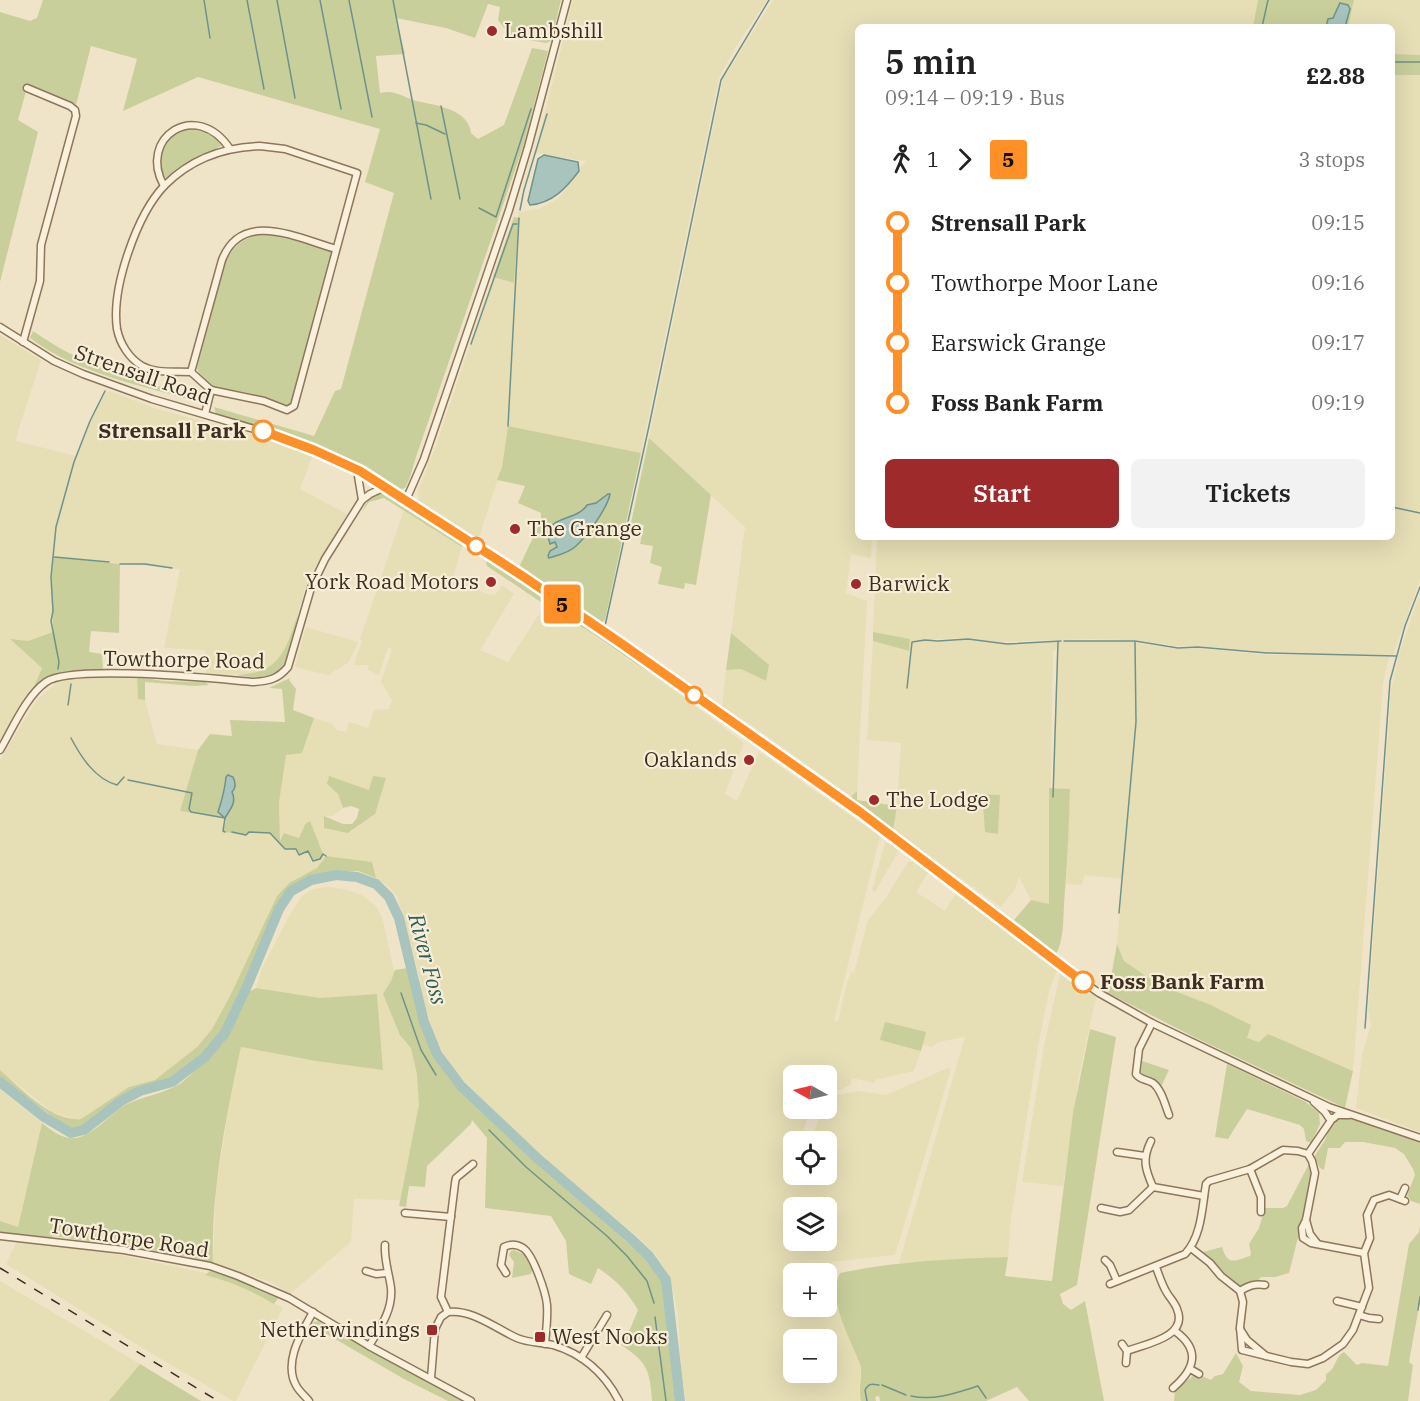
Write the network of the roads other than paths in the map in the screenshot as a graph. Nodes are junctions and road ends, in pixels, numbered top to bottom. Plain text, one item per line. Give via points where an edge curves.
1 (567, 0) edge
2 (27, 88) dead end
3 (230, 148) junction
4 (357, 173) junction
5 (365, 175) dead end
6 (164, 186) junction
7 (336, 249) junction
8 (0, 327) edge
9 (23, 342) junction
10 (191, 372) junction
11 (211, 390) junction
12 (205, 414) junction
13 (360, 471) junction
14 (385, 487) junction
15 (362, 500) junction
16 (406, 500) junction
17 (0, 750) edge
18 (1152, 1023) junction
19 (1331, 1113) junction
20 (1169, 1115) dead end
21 (1420, 1138) edge
22 (1151, 1141) dead end
23 (1117, 1152) dead end
24 (1308, 1154) junction
25 (1145, 1156) junction
26 (1250, 1169) junction
27 (475, 1172) dead end
28 (1154, 1187) junction
29 (1405, 1188) dead end
30 (1204, 1196) junction
31 (1101, 1208) dead end
32 (1261, 1212) dead end
33 (405, 1213) dead end
34 (451, 1217) junction
35 (0, 1236) edge
36 (385, 1245) dead end
37 (1191, 1248) junction
38 (1364, 1254) junction
39 (1105, 1260) dead end
40 (1156, 1267) junction
41 (366, 1271) dead end
42 (387, 1273) junction
43 (506, 1273) dead end
44 (1118, 1281) junction
45 (1110, 1284) dead end
46 (1265, 1285) dead end
47 (1240, 1291) junction
48 (1337, 1301) dead end
49 (1362, 1307) junction
50 (313, 1312) junction
51 (448, 1312) junction
52 (1359, 1315) junction
53 (607, 1316) dead end
54 (1379, 1319) dead end
55 (1240, 1327) junction
56 (1175, 1331) junction
57 (545, 1344) junction
58 (1122, 1344) dead end
59 (369, 1346) junction
60 (1127, 1351) junction
61 (1267, 1356) junction
62 (581, 1358) junction
63 (1126, 1363) dead end
64 (1190, 1369) junction
65 (1199, 1374) dead end
66 (431, 1378) junction
67 (1173, 1388) dead end
68 (309, 1401) edge
69 (471, 1401) edge
70 (619, 1401) edge

1 - 16 street via 508,210 424,459
2 - 9 street via 70,106 76,116 41,245 40,281
3 - 4 street via 285,149
3 - 6 street via 193,163
3 - 6 street via 207,127 177,129 167,136 159,150 157,169
4 - 5 street
4 - 7 street
6 - 10 street via 140,221 127,258 118,297 117,328 123,348 144,367 162,372
7 - 10 street via 270,231 255,230 238,237 225,251
7 - 11 street via 294,406 287,410
8 - 9 street, Strensall Road
9 - 12 street, Strensall Road via 83,374
10 - 11 street
11 - 12 street
12 - 13 street, Strensall Road via 278,436
13 - 14 street, Strensall Road
13 - 15 street
14 - 15 street, Towthorpe Road
14 - 16 street, Strensall Road
15 - 17 street, Towthorpe Road via 316,575 288,667 280,676 254,682 161,674 64,675 47,681 33,694
16 - 18 street, Strensall Road via 622,644 860,812 1069,972
18 - 19 street, Strensall Road via 1308,1096
18 - 20 street via 1139,1049 1136,1074 1157,1088
19 - 21 street, Strensall Road via 1355,1115
19 - 24 street
22 - 25 street
23 - 25 street
24 - 26 street via 1283,1150
24 - 38 street via 1315,1173 1306,1220 1310,1234 1318,1244
25 - 28 street via 1146,1171
26 - 30 street via 1213,1178 1206,1184
26 - 32 street via 1261,1197
27 - 34 street via 470,1166 456,1178
28 - 30 street
28 - 31 street via 1130,1210
29 - 38 street via 1402,1200 1383,1195 1371,1204 1367,1222 1370,1238
30 - 37 street
33 - 34 street
34 - 51 street via 441,1297
35 - 50 street, Towthorpe Road via 124,1250 210,1266 266,1286
36 - 42 street
37 - 40 street
37 - 47 street
38 - 49 street via 1369,1284
39 - 44 street
40 - 44 street
40 - 56 street via 1177,1308 1179,1322
41 - 42 street
42 - 59 street via 391,1288 388,1311
43 - 57 street via 501,1265 504,1247 523,1248 546,1297
44 - 45 street
46 - 47 street via 1258,1283
47 - 55 street
48 - 49 street
49 - 52 street
50 - 59 street, Towthorpe Road
50 - 68 street via 295,1348 293,1365 296,1386
51 - 57 street via 461,1312 522,1340
51 - 66 street via 435,1329
52 - 54 street
52 - 61 street via 1343,1344 1316,1362 1301,1364
53 - 62 street
55 - 61 street via 1247,1340
55 - 61 street via 1242,1350
56 - 60 street
56 - 64 street via 1188,1342
57 - 62 street
58 - 60 street
59 - 66 street, Towthorpe Road
60 - 63 street
62 - 70 street via 603,1377
64 - 65 street
64 - 67 street
66 - 69 street, Towthorpe Road

